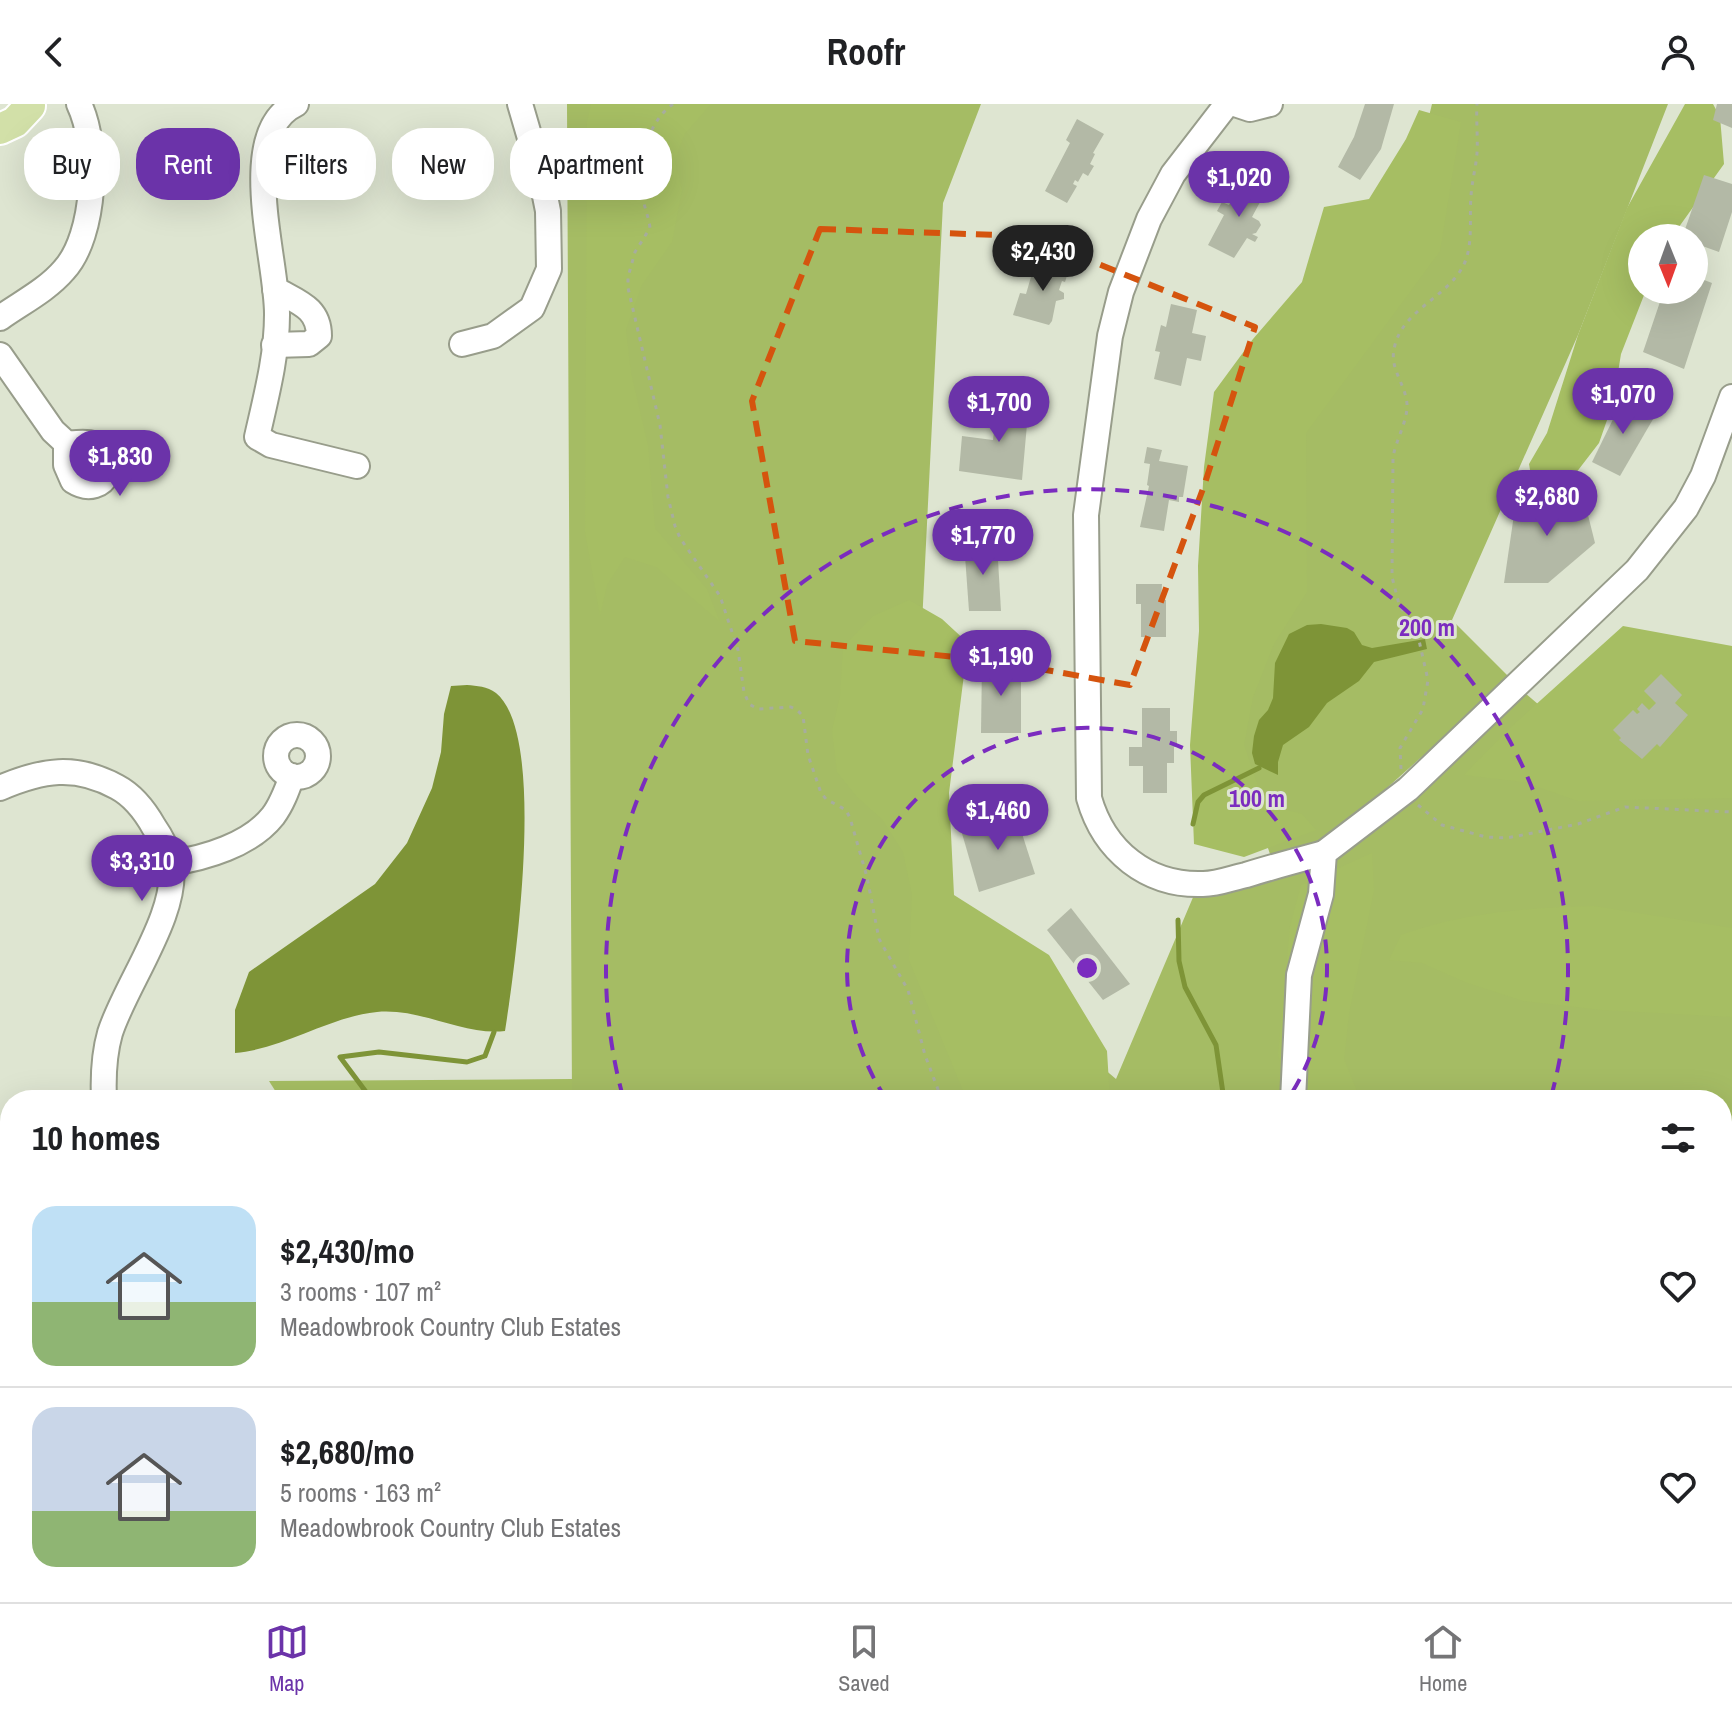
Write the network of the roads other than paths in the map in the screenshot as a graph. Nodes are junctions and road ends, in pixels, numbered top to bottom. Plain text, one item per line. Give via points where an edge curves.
1 (79, 104) edge
2 (296, 104) edge
3 (520, 104) edge
4 (1227, 104) edge
5 (1235, 104) edge
6 (1270, 104) edge
7 (22, 106) edge
8 (0, 129) edge
9 (275, 289) junction
10 (0, 318) edge
11 (462, 344) dead end
12 (274, 345) junction
13 (0, 355) edge
14 (1732, 397) edge
15 (66, 443) dead end
16 (357, 466) dead end
17 (292, 776) dead end
18 (0, 788) edge
19 (1324, 853) junction
20 (171, 863) junction
21 (104, 1090) edge
22 (1293, 1090) edge

1 - 10 street via 91,173 85,225 66,268
2 - 9 street via 271,128 263,158
3 - 11 street via 548,211 549,269 532,308 493,336
4 - 19 street via 1173,174 1149,219 1110,336 1086,515 1089,798 1103,834 1118,852 1167,880 1213,884
5 - 6 street via 1250,109
7 - 8 main road via 15,122
9 - 12 street
9 - 12 street via 313,312 319,336 309,344
12 - 16 street via 257,437
13 - 15 street
14 - 19 street via 1686,508 1637,570 1408,789
17 - 20 street via 272,818 249,837 209,855
18 - 20 street via 55,771 114,785 142,809
19 - 22 street via 1321,894 1299,975
20 - 21 street via 161,921 109,1035

